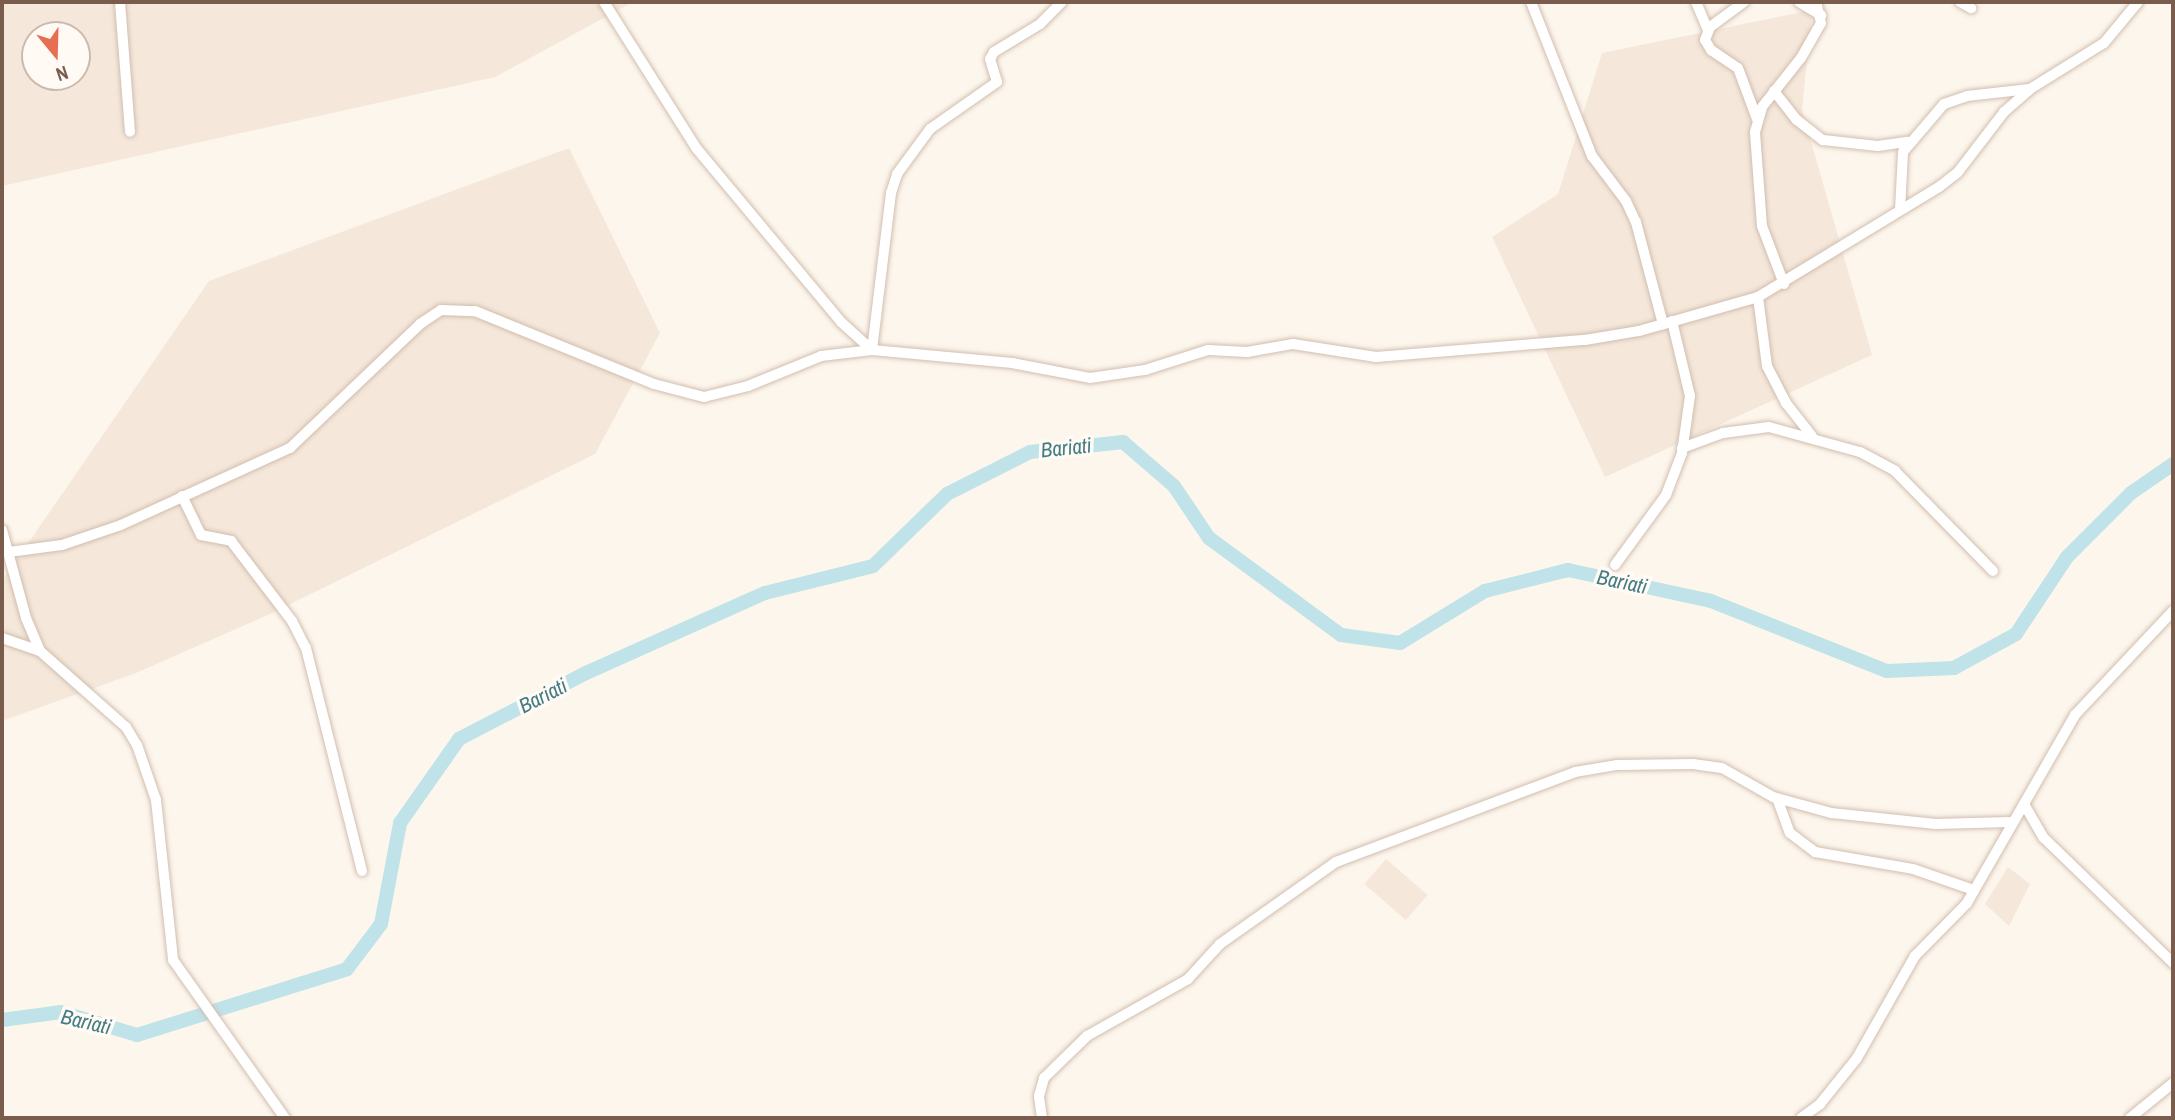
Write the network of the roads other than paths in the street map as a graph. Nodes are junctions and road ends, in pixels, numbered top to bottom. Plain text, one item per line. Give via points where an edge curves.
1 (120, 2) edge
2 (604, 2) edge
3 (1062, 2) edge
4 (1531, 2) edge
5 (1696, 2) edge
6 (1744, 2) edge
7 (1800, 2) edge
8 (1816, 2) edge
9 (1960, 2) edge
10 (2138, 2) edge
11 (1971, 8) dead end
12 (1821, 15) junction
13 (1708, 30) junction
14 (2030, 89) junction
15 (1774, 91) junction
16 (1757, 119) junction
17 (130, 132) dead end
18 (1908, 142) junction
19 (1900, 210) junction
20 (1784, 284) junction
21 (1758, 297) junction
22 (1668, 323) junction
23 (872, 350) junction
24 (1812, 436) junction
25 (1682, 448) junction
26 (182, 496) junction
27 (2, 530) edge
28 (9, 552) junction
29 (1615, 565) dead end
30 (1993, 571) dead end
31 (2173, 611) edge
32 (2, 638) edge
33 (40, 651) junction
34 (1777, 798) junction
35 (2024, 804) junction
36 (2011, 822) junction
37 (362, 871) dead end
38 (1974, 890) junction
39 (2173, 963) edge
40 (2173, 1083) edge
41 (285, 1118) edge
42 (1042, 1118) edge
43 (1801, 1118) edge
44 (2130, 1118) edge

1 - 17 street
2 - 23 street via 697,149 841,322
3 - 23 street via 1040,24 993,52 990,59 997,82 930,129 897,174
4 - 22 street via 1592,156 1636,222
5 - 13 street
6 - 13 street
7 - 12 street
8 - 12 street
9 - 11 street
10 - 14 street via 2083,61
12 - 15 street via 1801,58
13 - 16 street via 1708,47 1738,68
14 - 18 street via 1952,99
14 - 19 street via 2004,112 1958,172
15 - 16 street
15 - 18 street via 1797,120 1823,140 1878,146
16 - 20 street via 1758,201 1766,239
18 - 19 street
19 - 20 street
20 - 21 street
21 - 22 street
21 - 24 street via 1767,366
22 - 23 street via 1585,340 1376,357 1293,344 1247,352 1208,350 1145,370 1090,377 1012,363
22 - 25 street via 1690,396
23 - 26 street via 821,356 748,386 704,397 654,384 475,311 442,310 420,324 290,448
24 - 25 street via 1747,427
24 - 30 street via 1860,452 1895,471
25 - 29 street via 1666,495
26 - 28 street via 88,537
26 - 37 street via 201,535 231,541 292,621 306,648
27 - 28 street
28 - 33 street
31 - 35 street via 2075,715
32 - 33 street
33 - 41 street via 126,727 137,745 156,800 169,952
34 - 36 street via 1831,813 1901,821
34 - 38 street via 1790,834 1815,852 1913,869
34 - 42 street via 1722,768 1674,763 1599,767 1489,802 1336,862 1220,944 1188,979 1087,1036 1044,1078 1039,1096
35 - 36 street
35 - 39 street via 2044,838
36 - 38 street
38 - 43 street via 1899,979 1857,1058 1835,1087
40 - 44 street

